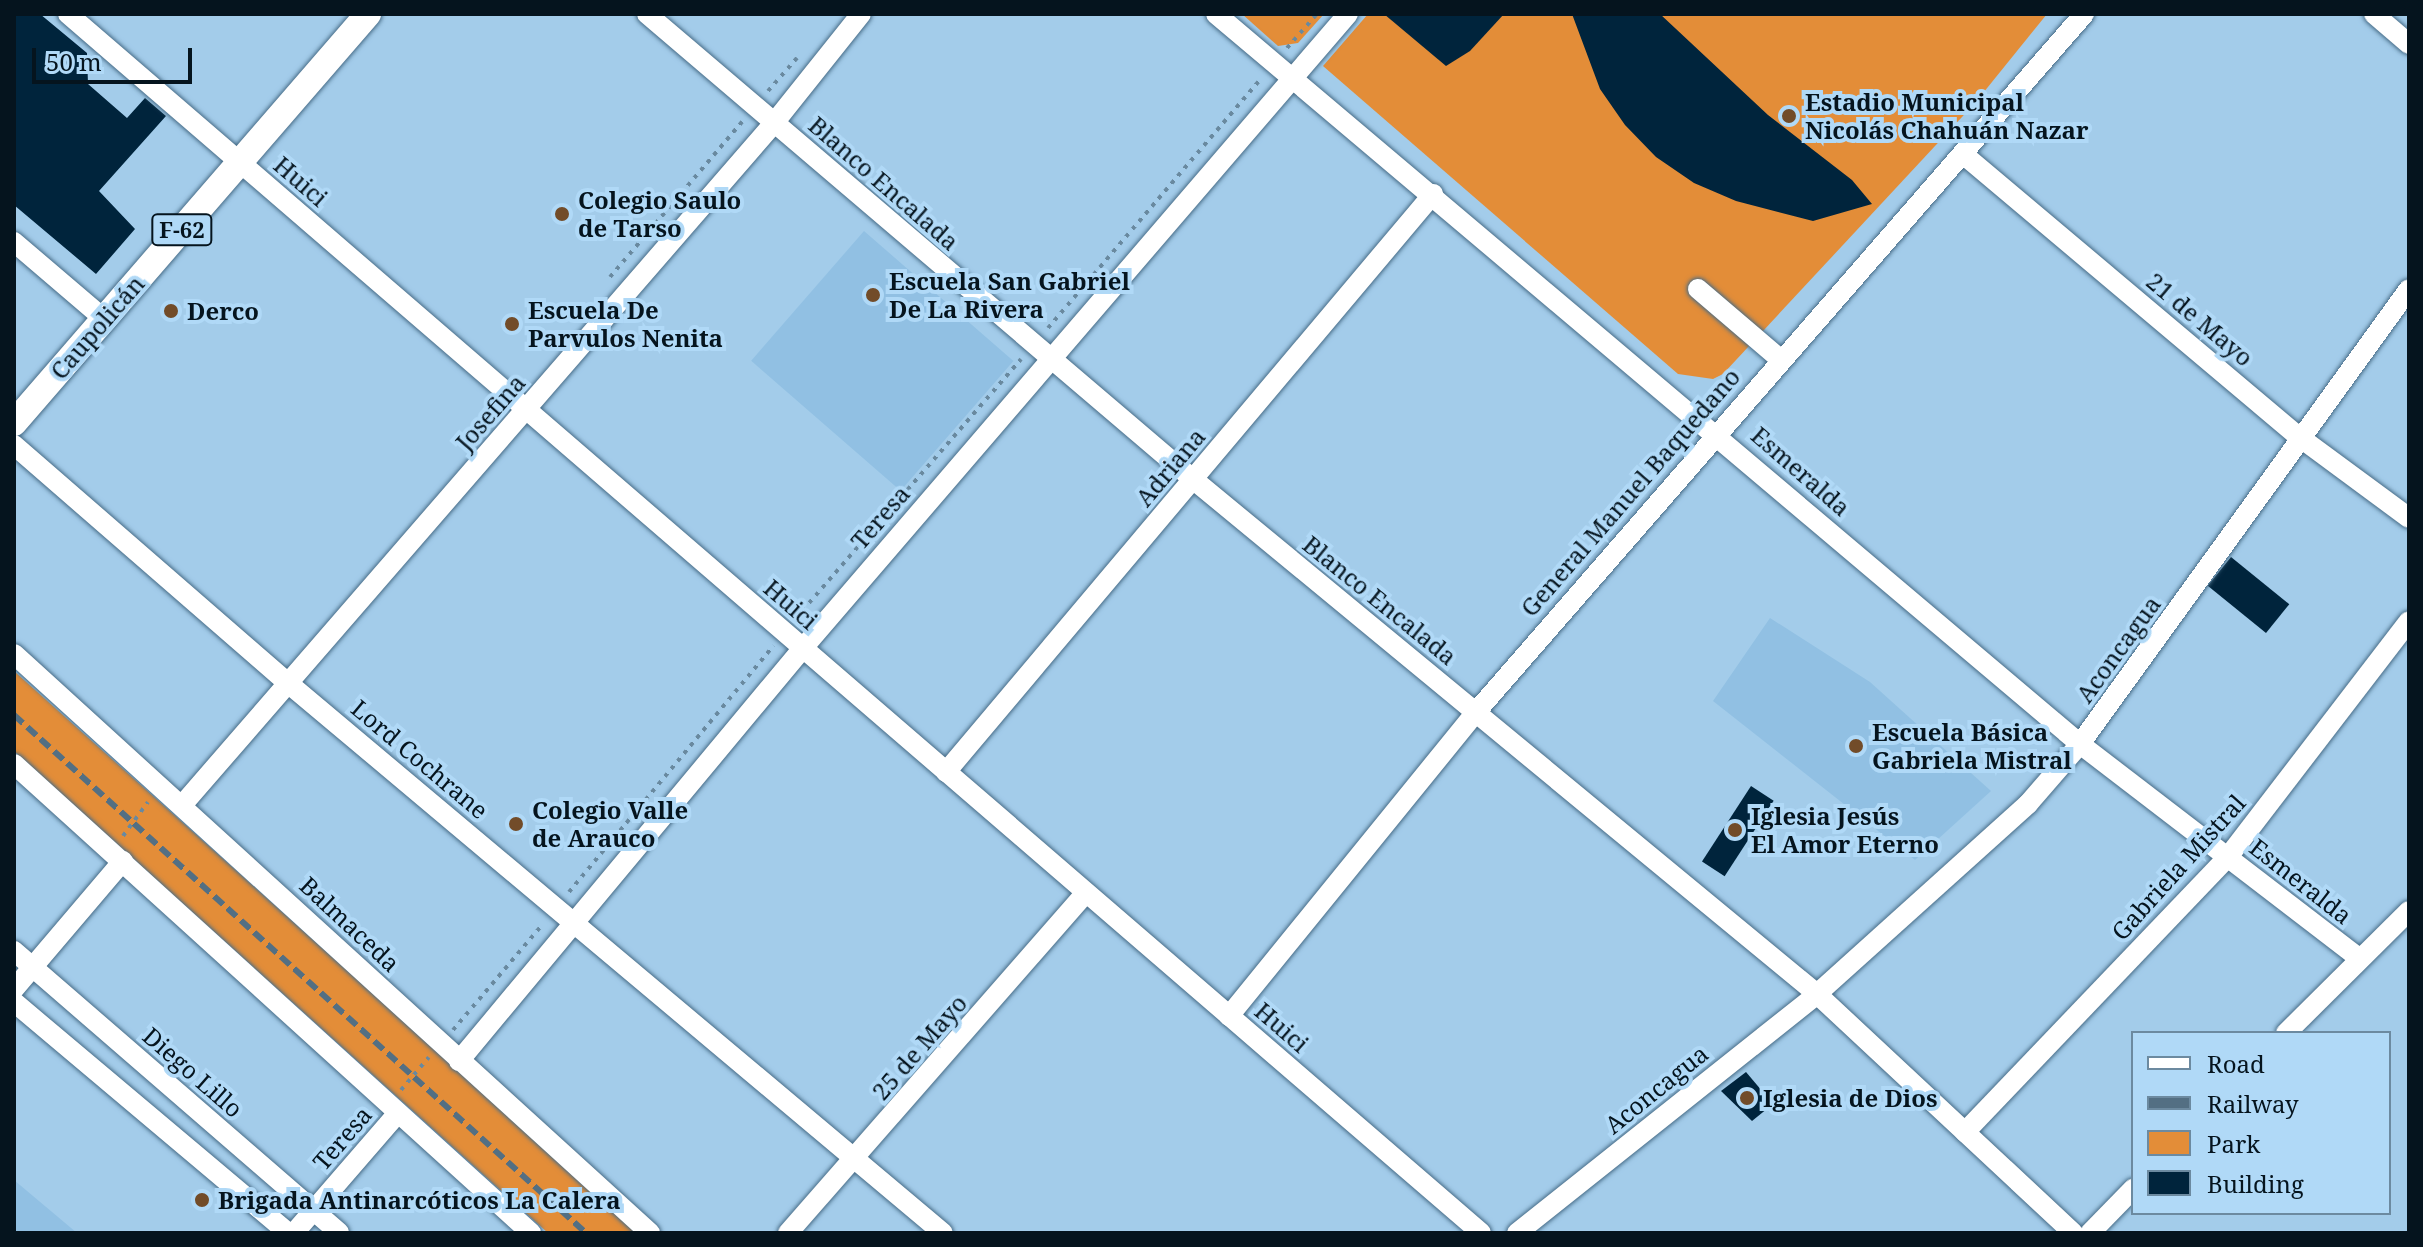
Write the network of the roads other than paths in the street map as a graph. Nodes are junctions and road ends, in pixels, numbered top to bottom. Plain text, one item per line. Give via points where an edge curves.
1 (68, 14) edge
2 (368, 14) edge
3 (647, 14) edge
4 (861, 14) edge
5 (1216, 14) edge
6 (1348, 14) edge
7 (2084, 14) edge
8 (2374, 14) edge
9 (2409, 44) edge
10 (1294, 79) junction
11 (774, 123) junction
12 (1963, 154) junction
13 (240, 162) junction
14 (1433, 194) junction
15 (14, 242) edge
16 (1698, 289) dead end
17 (2409, 289) edge
18 (104, 319) junction
19 (1050, 359) junction
20 (1780, 359) junction
21 (526, 409) junction
22 (14, 423) edge
23 (1716, 431) junction
24 (2302, 439) junction
25 (14, 445) edge
26 (1194, 480) junction
27 (2409, 518) edge
28 (2409, 621) edge
29 (803, 648) junction
30 (14, 654) edge
31 (288, 683) junction
32 (1476, 712) junction
33 (2080, 744) junction
34 (14, 764) edge
35 (946, 772) junction
36 (184, 803) junction
37 (118, 856) junction
38 (2228, 857) junction
39 (1086, 893) junction
40 (2409, 911) edge
41 (576, 922) junction
42 (14, 951) edge
43 (2359, 958) junction
44 (33, 967) junction
45 (14, 989) edge
46 (1817, 994) junction
47 (14, 1002) edge
48 (1229, 1016) junction
49 (2288, 1031) edge
50 (459, 1061) junction
51 (398, 1113) junction
52 (1965, 1132) junction
53 (856, 1160) junction
54 (2131, 1191) edge
55 (313, 1211) junction
56 (291, 1233) edge
57 (339, 1233) edge
58 (531, 1233) edge
59 (650, 1233) edge
60 (788, 1233) edge
61 (943, 1233) edge
62 (1481, 1233) edge
63 (1517, 1233) edge
64 (2073, 1233) edge
65 (2090, 1233) edge

1 - 13 street, Huici
2 - 13 main road, Caupolicán / F-62
3 - 11 street, Blanco Encalada
4 - 11 street, Josefina
5 - 10 street, Esmeralda
6 - 10 street, Teresa
7 - 12 street, General Manuel Baquedano
8 - 9 street
10 - 14 street, Esmeralda
10 - 19 street, Teresa
11 - 19 street, Blanco Encalada
11 - 21 street, Josefina
12 - 20 street, General Manuel Baquedano
12 - 24 street, 21 de Mayo
13 - 18 main road, Caupolicán / F-62
13 - 21 street, Huici
14 - 23 street, Esmeralda
14 - 26 street, Adriana
15 - 18 street
16 - 20 street
17 - 24 street, Aconcagua
18 - 22 main road, Caupolicán / F-62
19 - 26 street, Blanco Encalada
19 - 29 street, Teresa
20 - 23 street, General Manuel Baquedano
21 - 29 street, Huici
21 - 31 street, Josefina
23 - 32 street, General Manuel Baquedano
23 - 33 street, Esmeralda
24 - 27 street, 21 de Mayo
24 - 33 street, Aconcagua
25 - 31 street, Lord Cochrane
26 - 32 street, Blanco Encalada
26 - 35 street, Adriana
28 - 38 street, Gabriela Mistral
29 - 35 street, Huici
29 - 41 street, Teresa
30 - 36 street, Balmaceda
31 - 36 street, Josefina
31 - 41 street, Lord Cochrane
32 - 46 street, Blanco Encalada
32 - 48 street, General Manuel Baquedano
33 - 38 street, Esmeralda
33 - 46 street, Aconcagua via 2028,804
34 - 37 street
35 - 39 street, Huici
36 - 50 street, Balmaceda
37 - 44 street
37 - 51 street
38 - 43 street, Esmeralda
38 - 52 street, Gabriela Mistral
39 - 48 street, Huici
39 - 53 street, 25 de Mayo
40 - 43 street
41 - 50 street, Teresa
41 - 53 street, Lord Cochrane
42 - 44 street, Diego Lillo
43 - 49 street
44 - 45 street
44 - 55 street, Diego Lillo
46 - 52 street, Blanco Encalada
46 - 63 street, Aconcagua
47 - 56 street
48 - 62 street, Huici
50 - 59 street, Balmaceda
51 - 55 street, Teresa
51 - 58 street
52 - 64 street, Blanco Encalada
53 - 60 street, 25 de Mayo
53 - 61 street, Lord Cochrane
54 - 65 street
55 - 56 street, Teresa
55 - 57 street, Diego Lillo

